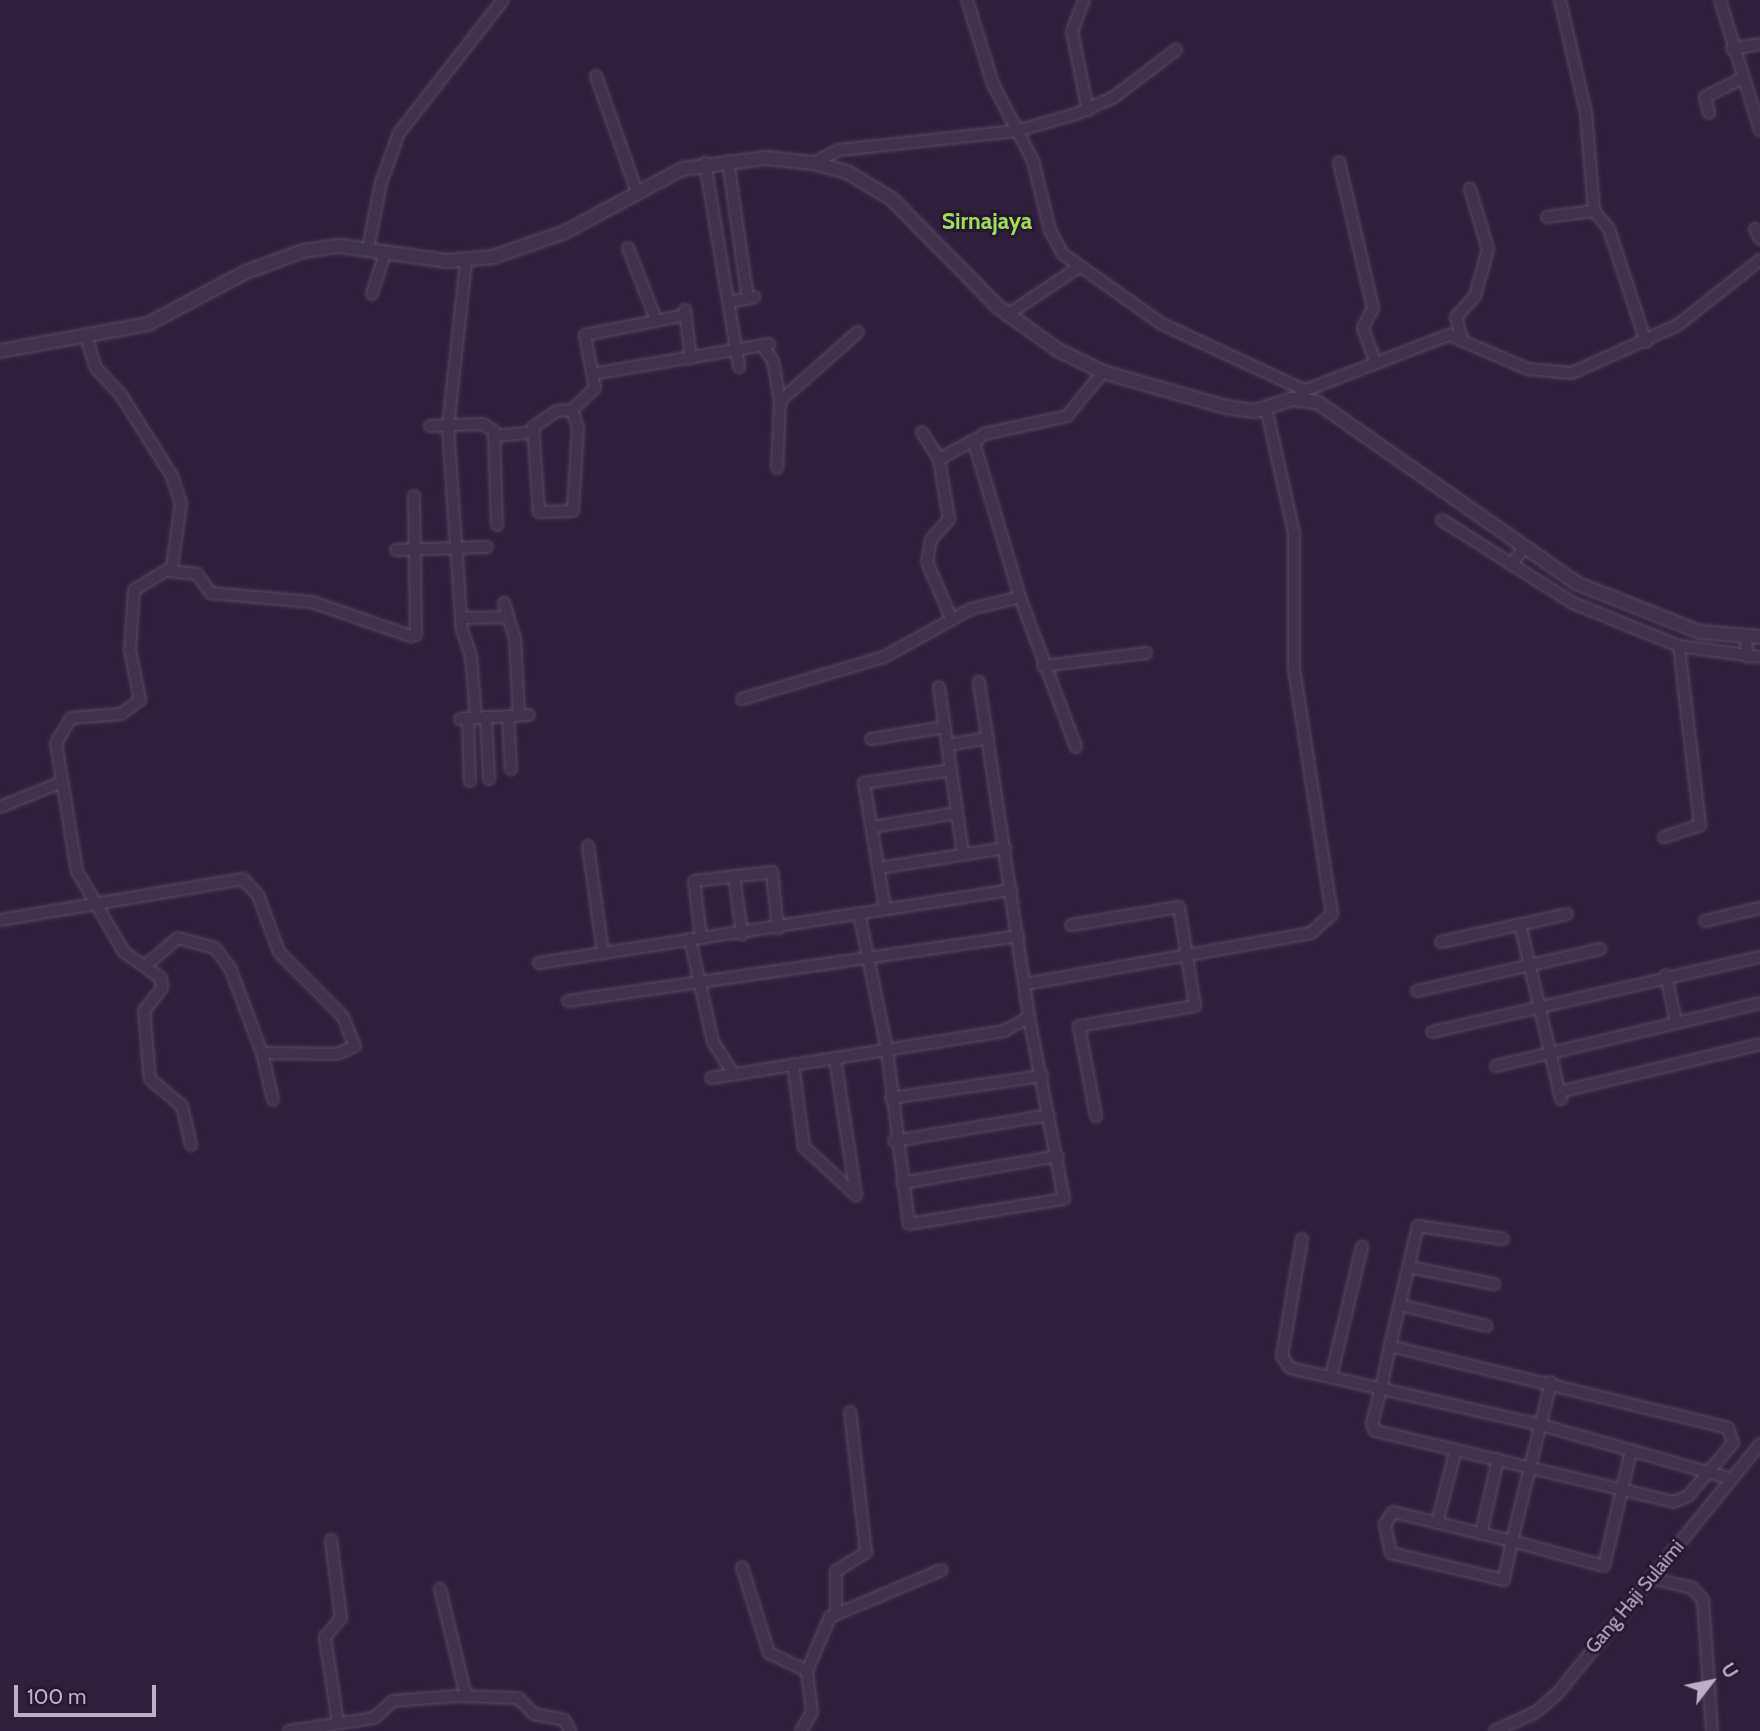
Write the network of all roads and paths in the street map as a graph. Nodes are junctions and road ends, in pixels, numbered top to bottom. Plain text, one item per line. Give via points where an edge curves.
1 (503, 0) edge
2 (967, 0) edge
3 (1084, 0) edge
4 (1560, 0) edge
5 (1720, 0) edge
6 (1760, 44) edge
7 (1731, 48) junction
8 (1176, 50) dead end
9 (596, 76) dead end
10 (1741, 79) junction
11 (1088, 110) junction
12 (1709, 113) dead end
13 (1760, 130) edge
14 (1016, 131) junction
15 (728, 161) junction
16 (1339, 162) dead end
17 (705, 163) junction
18 (813, 163) junction
19 (1470, 189) dead end
20 (638, 192) junction
21 (1594, 211) junction
22 (1547, 217) dead end
23 (1755, 229) dead end
24 (1760, 239) edge
25 (628, 248) dead end
26 (368, 249) junction
27 (385, 253) junction
28 (1760, 260) edge
29 (466, 262) junction
30 (1079, 267) junction
31 (372, 293) dead end
32 (729, 302) junction
33 (1007, 314) junction
34 (656, 320) junction
35 (858, 332) dead end
36 (86, 336) junction
37 (1461, 336) junction
38 (1646, 342) junction
39 (736, 350) junction
40 (0, 351) edge
41 (691, 359) junction
42 (1375, 361) junction
43 (739, 368) dead end
44 (1103, 372) junction
45 (592, 374) junction
46 (1304, 390) junction
47 (1292, 399) junction
48 (780, 401) junction
49 (1266, 408) junction
50 (572, 410) junction
51 (430, 426) dead end
52 (448, 427) junction
53 (532, 432) junction
54 (922, 432) dead end
55 (496, 436) junction
56 (976, 439) junction
57 (939, 459) junction
58 (777, 468) dead end
59 (414, 496) dead end
60 (1442, 520) dead end
61 (497, 525) dead end
62 (487, 547) dead end
63 (456, 548) junction
64 (396, 550) dead end
65 (418, 550) junction
66 (1517, 557) junction
67 (169, 571) junction
68 (1020, 597) junction
69 (504, 603) dead end
70 (506, 617) junction
71 (463, 618) junction
72 (951, 618) junction
73 (1643, 622) junction
74 (1760, 637) edge
75 (1679, 646) junction
76 (1746, 648) junction
77 (1146, 653) dead end
78 (1760, 657) edge
79 (1043, 666) junction
80 (979, 682) dead end
81 (939, 687) dead end
82 (742, 699) dead end
83 (518, 715) junction
84 (472, 718) junction
85 (945, 727) junction
86 (871, 738) dead end
87 (988, 738) junction
88 (948, 745) junction
89 (1076, 747) dead end
90 (511, 769) dead end
91 (951, 770) junction
92 (489, 779) dead end
93 (470, 781) dead end
94 (62, 782) junction
95 (0, 807) edge
96 (957, 813) junction
97 (873, 827) junction
98 (1664, 836) dead end
99 (588, 846) dead end
100 (1004, 848) junction
101 (964, 854) junction
102 (880, 868) junction
103 (734, 876) junction
104 (1011, 890) junction
105 (97, 908) junction
106 (885, 908) junction
107 (1760, 908) edge
108 (859, 913) junction
109 (1567, 914) dead end
110 (0, 920) edge
111 (1705, 921) dead end
112 (1520, 924) junction
113 (1071, 925) dead end
114 (778, 929) junction
115 (742, 934) junction
116 (1018, 936) junction
117 (696, 938) junction
118 (1441, 942) dead end
119 (1600, 949) dead end
120 (603, 953) junction
121 (1186, 956) junction
122 (869, 957) junction
123 (1760, 957) edge
124 (148, 963) junction
125 (539, 963) dead end
126 (1530, 965) junction
127 (1666, 975) junction
128 (699, 984) junction
129 (1025, 984) junction
130 (1417, 991) dead end
131 (568, 1001) dead end
132 (1760, 1003) edge
133 (1539, 1006) junction
134 (1029, 1017) junction
135 (1676, 1022) junction
136 (1432, 1032) dead end
137 (1760, 1044) edge
138 (887, 1049) junction
139 (262, 1053) junction
140 (1550, 1054) junction
141 (835, 1058) junction
142 (793, 1064) junction
143 (1496, 1066) dead end
144 (734, 1074) junction
145 (1042, 1076) junction
146 (711, 1078) dead end
147 (891, 1098) junction
148 (273, 1100) dead end
149 (1049, 1115) junction
150 (1096, 1116) dead end
151 (894, 1141) junction
152 (191, 1145) dead end
153 (1058, 1156) junction
154 (902, 1182) junction
155 (1302, 1239) dead end
156 (1503, 1239) dead end
157 (1363, 1247) dead end
158 (1409, 1267) junction
159 (1494, 1284) dead end
160 (1400, 1305) junction
161 (1488, 1326) dead end
162 (1390, 1346) junction
163 (1331, 1377) junction
164 (1551, 1382) junction
165 (1381, 1389) junction
166 (850, 1412) dead end
167 (1541, 1425) junction
168 (1759, 1446) edge
169 (1456, 1449) junction
170 (1631, 1451) junction
171 (1498, 1460) junction
172 (1530, 1468) junction
173 (1712, 1471) junction
174 (1732, 1479) junction
175 (1621, 1490) junction
176 (1437, 1523) junction
177 (1481, 1534) junction
178 (331, 1540) dead end
179 (1512, 1541) junction
180 (742, 1567) dead end
181 (942, 1570) dead end
182 (1651, 1578) junction
183 (440, 1589) dead end
184 (836, 1611) junction
185 (807, 1671) junction
186 (466, 1696) junction
187 (338, 1723) junction
188 (289, 1731) edge
189 (570, 1731) edge
190 (802, 1731) edge
191 (1495, 1731) edge
192 (1712, 1731) edge

1 - 26 street via 399,133 380,183
2 - 14 street via 993,84
3 - 11 street via 1072,31
4 - 21 street via 1586,113
5 - 7 street
6 - 7 street
7 - 10 street
8 - 11 street
9 - 20 street
10 - 12 street via 1704,97
10 - 13 street
11 - 14 street
14 - 18 street via 839,150
14 - 30 street via 1033,161 1050,230
15 - 17 street
15 - 18 street
15 - 32 street via 752,298
16 - 42 street via 1373,308 1363,328
17 - 20 street
17 - 32 street
18 - 33 street via 847,172 892,199
19 - 37 street via 1488,249 1475,296 1456,317
20 - 29 street via 549,240
21 - 22 street
21 - 38 street via 1609,229
23 - 24 street
25 - 34 street
26 - 27 street
26 - 36 street via 330,246 286,255 161,320
27 - 29 street
27 - 31 street
28 - 38 street via 1685,321
29 - 52 street
30 - 33 street
30 - 46 street via 1172,329
32 - 39 street
33 - 44 street via 1044,343
34 - 41 street via 685,312
34 - 45 street via 585,335
35 - 48 street
36 - 40 street
36 - 67 street via 96,368 121,395 177,486 181,503
37 - 38 street via 1551,374 1583,369
37 - 42 street via 1431,338
39 - 41 street
39 - 43 street
39 - 48 street via 766,344
41 - 45 street
42 - 46 street
44 - 49 street via 1226,407
44 - 56 street via 1067,416
45 - 50 street via 593,391
46 - 47 street
47 - 49 street
47 - 66 street via 1339,413
48 - 58 street
49 - 121 street via 1294,533 1294,668 1332,914 1311,933
50 - 53 street via 544,417
50 - 53 street via 578,427 573,511 566,515 539,512 534,505
51 - 52 street
52 - 55 street via 483,424
52 - 63 street
53 - 55 street
54 - 57 street
55 - 61 street
56 - 57 street
56 - 68 street
57 - 72 street via 949,519 935,531 928,562
59 - 65 street
60 - 66 street
62 - 63 street
63 - 65 street
63 - 71 street
64 - 65 street
65 - 67 street via 413,636 312,602 211,593 197,574
66 - 73 street via 1576,583
66 - 73 street via 1558,596
67 - 94 street via 134,590 130,650 140,700 128,712 64,723 56,743
68 - 72 street
68 - 79 street
69 - 70 street
70 - 71 street
70 - 83 street via 515,638
71 - 84 street
72 - 82 street via 884,657
73 - 75 street
73 - 76 street via 1706,634
74 - 76 street
75 - 76 street
75 - 98 street via 1700,822 1694,831
76 - 78 street
77 - 79 street
79 - 89 street
80 - 87 street
81 - 85 street
83 - 84 street
83 - 90 street
84 - 92 street
84 - 93 street
85 - 86 street
85 - 88 street
87 - 88 street
87 - 100 street
88 - 91 street
91 - 96 street
91 - 97 street via 864,783
94 - 95 street
94 - 105 street via 77,871
96 - 97 street
96 - 101 street
97 - 102 street
99 - 120 street
100 - 101 street
100 - 104 street
101 - 102 street
102 - 106 street
103 - 114 street via 772,872
103 - 115 street
103 - 117 street via 694,881
104 - 106 street
104 - 116 street
105 - 110 street
105 - 124 street via 124,952
105 - 139 street via 228,879 249,882 279,953 330,1002 357,1041 343,1054
106 - 108 street
107 - 111 street
108 - 114 street
108 - 122 street
109 - 112 street
112 - 118 street
112 - 126 street
113 - 121 street via 1179,907
114 - 115 street
115 - 117 street
116 - 122 street
116 - 129 street
117 - 120 street
117 - 128 street
119 - 126 street
120 - 125 street
121 - 129 street
121 - 150 street via 1195,1006 1079,1026
122 - 128 street
122 - 138 street
123 - 127 street
124 - 139 street via 178,938 215,948 230,968
124 - 152 street via 162,983 144,1011 150,1079 181,1106
126 - 130 street
126 - 133 street
127 - 133 street
127 - 135 street
128 - 131 street
128 - 144 street via 713,1042
129 - 134 street
132 - 135 street
133 - 136 street
133 - 140 street
134 - 138 street via 1004,1031
134 - 145 street
135 - 140 street
137 - 140 street via 1560,1096
138 - 141 street
138 - 147 street
139 - 148 street
140 - 143 street
141 - 142 street
141 - 142 street via 856,1195 804,1147
142 - 144 street
144 - 146 street
145 - 147 street
145 - 149 street
147 - 151 street
149 - 151 street
149 - 153 street
151 - 154 street
153 - 154 street
153 - 154 street via 1065,1199 909,1224
155 - 163 street via 1282,1356 1295,1371
156 - 158 street via 1422,1223
157 - 163 street
158 - 159 street
158 - 160 street
160 - 161 street
160 - 162 street
162 - 164 street
162 - 165 street
163 - 165 street
164 - 167 street
164 - 173 street via 1728,1428 1733,1443
165 - 167 street
165 - 169 street via 1376,1432
166 - 184 street via 866,1552 836,1571
167 - 170 street
167 - 172 street
168 - 174 street, Gang Haji Sulaimi
169 - 171 street
169 - 176 street
170 - 173 street
170 - 175 street
171 - 172 street
171 - 177 street
172 - 175 street
172 - 179 street
173 - 174 street
173 - 175 street via 1679,1502
174 - 182 street, Gang Haji Sulaimi
175 - 179 street via 1604,1566
176 - 177 street
176 - 179 street via 1389,1514 1391,1553 1503,1580
177 - 179 street
178 - 187 street via 341,1618 325,1637
180 - 185 street via 766,1648 775,1659
181 - 184 street
182 - 191 street, Gang Haji Sulaimi via 1557,1694 1536,1712
182 - 192 street via 1692,1588 1703,1600
183 - 186 street
184 - 185 street
185 - 190 street via 812,1712
186 - 187 street via 393,1701 376,1717
186 - 189 street via 518,1698 534,1714 564,1720
187 - 188 street

